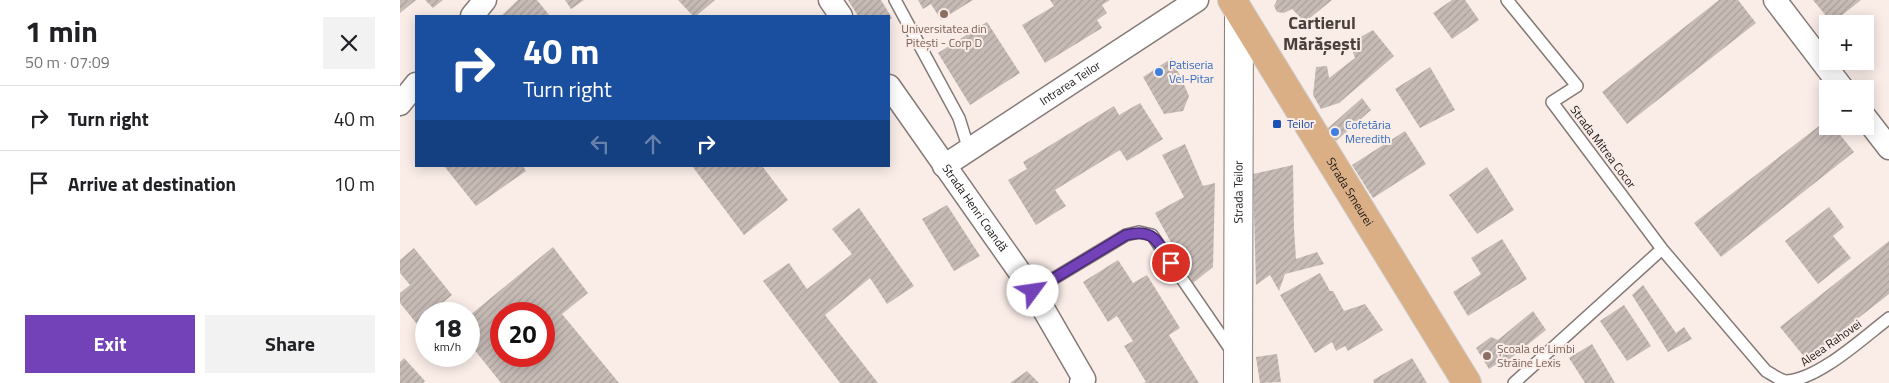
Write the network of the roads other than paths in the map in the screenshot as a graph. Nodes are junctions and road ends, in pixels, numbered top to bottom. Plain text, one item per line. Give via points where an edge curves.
1 (485, 0) edge
2 (830, 0) edge
3 (895, 0) edge
4 (1198, 0) edge
5 (1507, 0) edge
6 (1775, 0) edge
7 (1236, 4) edge
8 (473, 15) edge
9 (840, 15) edge
10 (1836, 80) edge
11 (415, 85) edge
12 (890, 87) edge
13 (400, 104) edge
14 (1874, 129) edge
15 (1889, 148) edge
16 (969, 150) junction
17 (944, 166) junction
18 (1662, 249) junction
19 (1033, 291) junction
20 (1889, 318) edge
21 (1238, 371) edge
22 (1785, 381) joint
23 (1081, 383) edge
24 (1467, 383) edge
25 (1514, 383) edge

1 - 8 street
2 - 9 street
3 - 16 lane via 960,118
4 - 16 street, Intrarea Teilor
5 - 18 lane, Strada Mitrea Cocor via 1577,86 1552,102
6 - 10 street
7 - 21 street, Strada Teilor
7 - 24 main road, Strada Smeurei
11 - 13 street
12 - 17 street, Strada Henri Coandă
14 - 15 street
16 - 17 street, Intrarea Teilor
17 - 19 street, Strada Henri Coandă
18 - 22 lane, Strada Mitrea Cocor via 1766,371
18 - 25 lane
19 - 21 lane via 1126,235 1139,232 1152,236
19 - 23 street, Strada Henri Coandă via 1084,380
20 - 22 lane, Aleea Rahovei via 1829,364 1806,377

